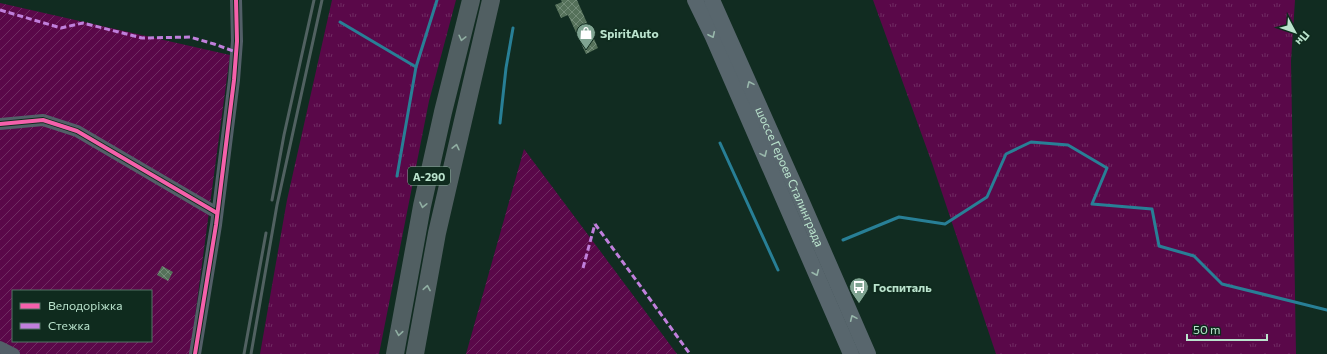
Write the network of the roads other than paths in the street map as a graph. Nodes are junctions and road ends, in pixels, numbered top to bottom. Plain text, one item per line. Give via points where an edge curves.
1 (236, 0) edge
2 (471, 0) edge
3 (491, 0) edge
4 (695, 0) edge
5 (712, 0) edge
6 (0, 124) edge
7 (217, 213) junction
8 (0, 347) edge
9 (14, 354) edge
10 (195, 354) edge
11 (395, 354) edge
12 (415, 354) edge
13 (851, 354) edge
14 (868, 354) edge

1 - 7 street via 237,41 234,80
2 -> 11 highway, А-290 via 422,206
12 -> 3 highway, А-290 via 437,233
4 -> 13 main road, шоссе Героев Сталинграда
14 -> 5 main road, шоссе Героев Сталинграда
6 - 7 street via 43,120 77,131
7 - 10 street
8 - 9 street

